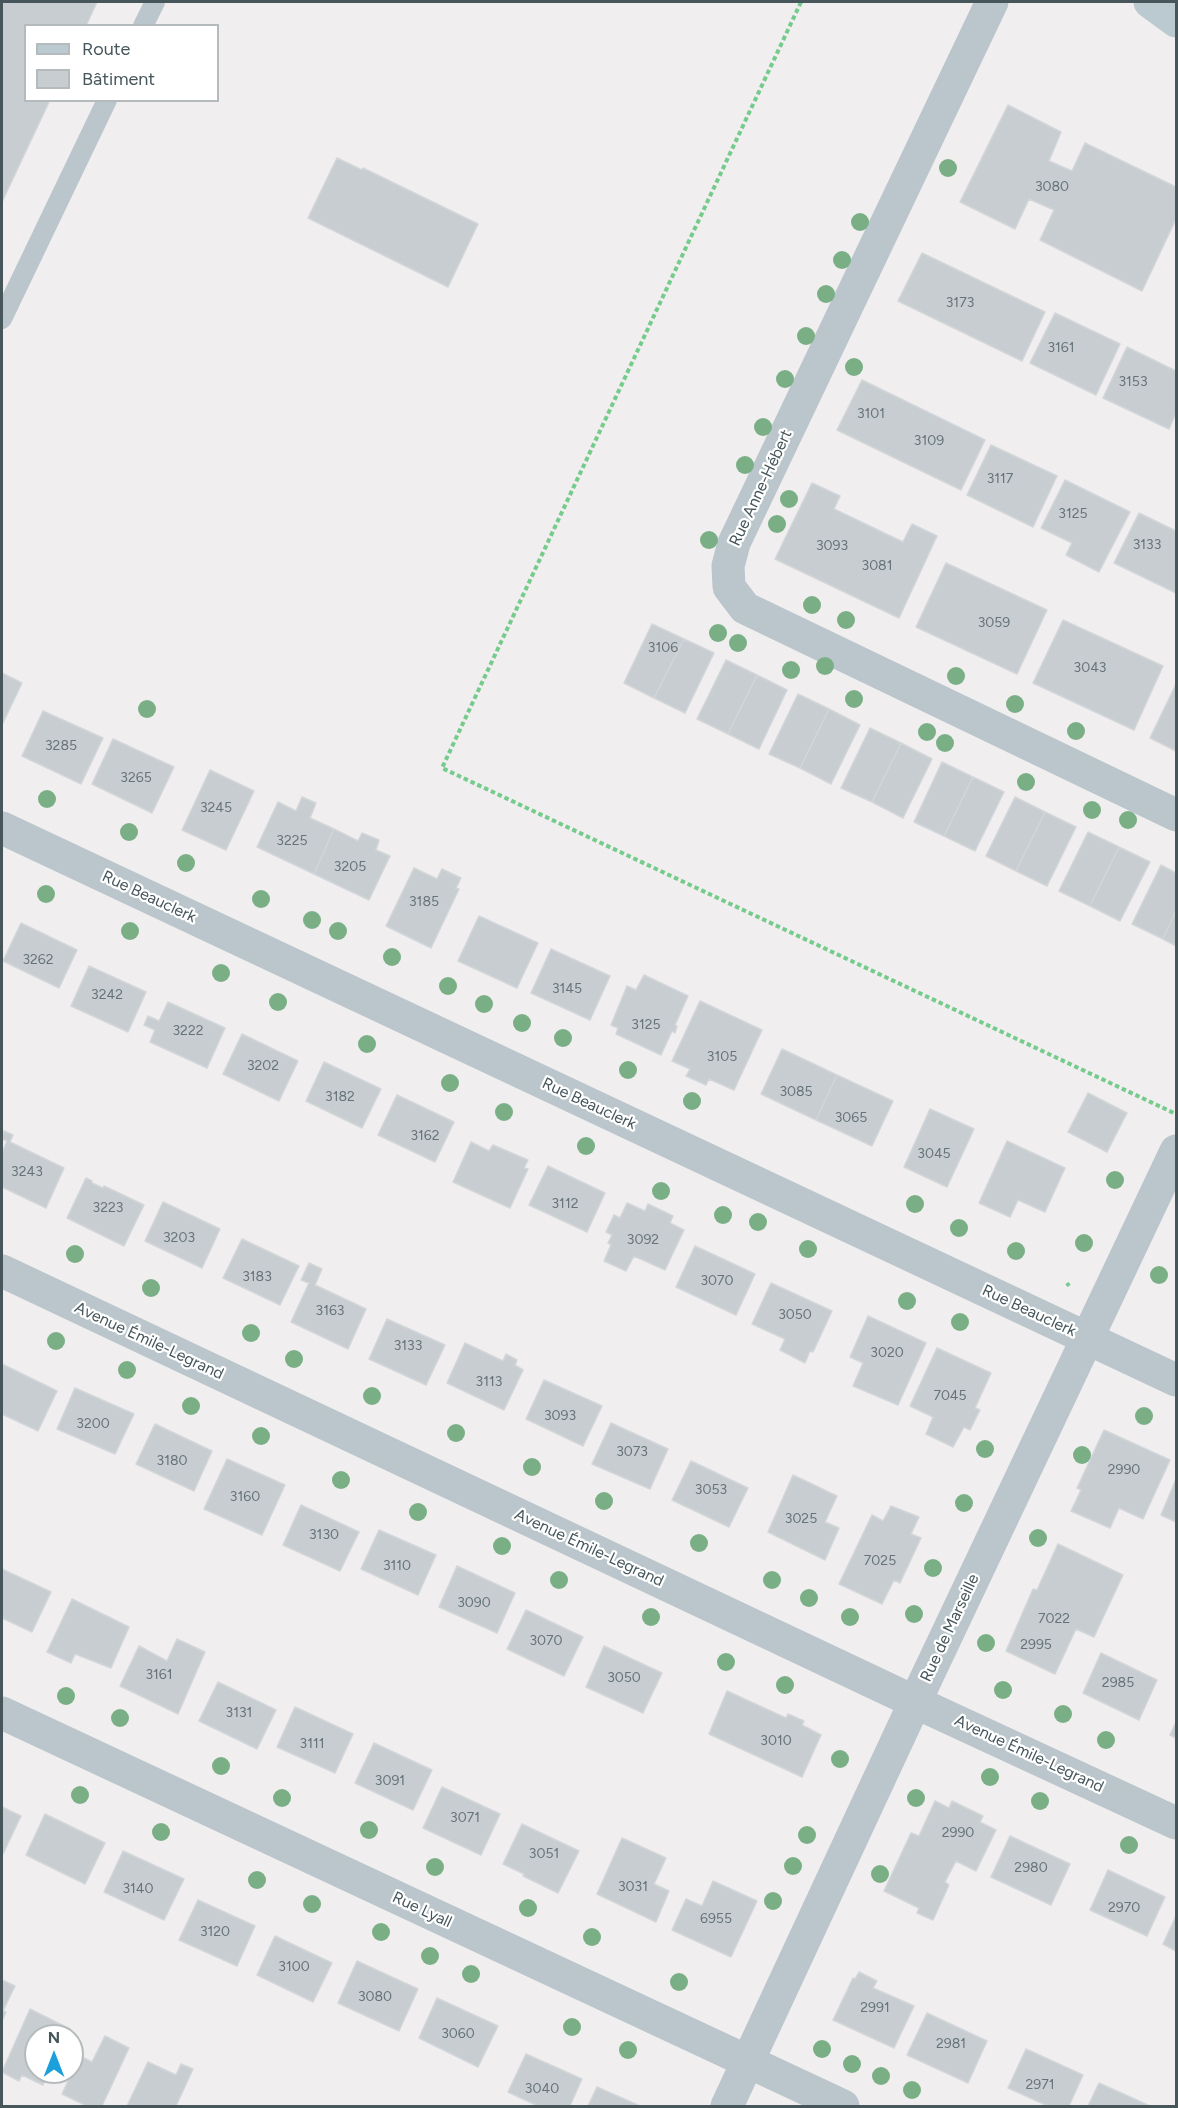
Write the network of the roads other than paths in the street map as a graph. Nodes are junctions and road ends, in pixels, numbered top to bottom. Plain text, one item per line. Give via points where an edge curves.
1 (155, 2) edge
2 (992, 2) edge
3 (1150, 2) edge
4 (1176, 21) edge
5 (144, 24) edge
6 (106, 102) edge
7 (4, 308) edge
8 (1176, 815) edge
9 (2, 828) edge
10 (1176, 1152) edge
11 (2, 1271) edge
12 (1088, 1339) junction
13 (1176, 1380) edge
14 (915, 1702) junction
15 (2, 1713) edge
16 (1176, 1823) edge
17 (748, 2062) junction
18 (727, 2106) edge
19 (843, 2106) edge

1 - 5 lane
2 - 8 street, Rue Anne-Hébert via 734,543 728,566 729,587 745,608
3 - 4 street
6 - 7 lane
9 - 12 street, Rue Beauclerk
10 - 12 street, Rue de Marseille
11 - 14 street, Avenue Émile-Legrand
12 - 13 street, Rue Beauclerk
12 - 14 street, Rue de Marseille
14 - 16 street, Avenue Émile-Legrand
14 - 17 street, Rue de Marseille
15 - 17 street, Rue Lyall
17 - 18 street, Rue de Marseille
17 - 19 street, Rue Lyall

